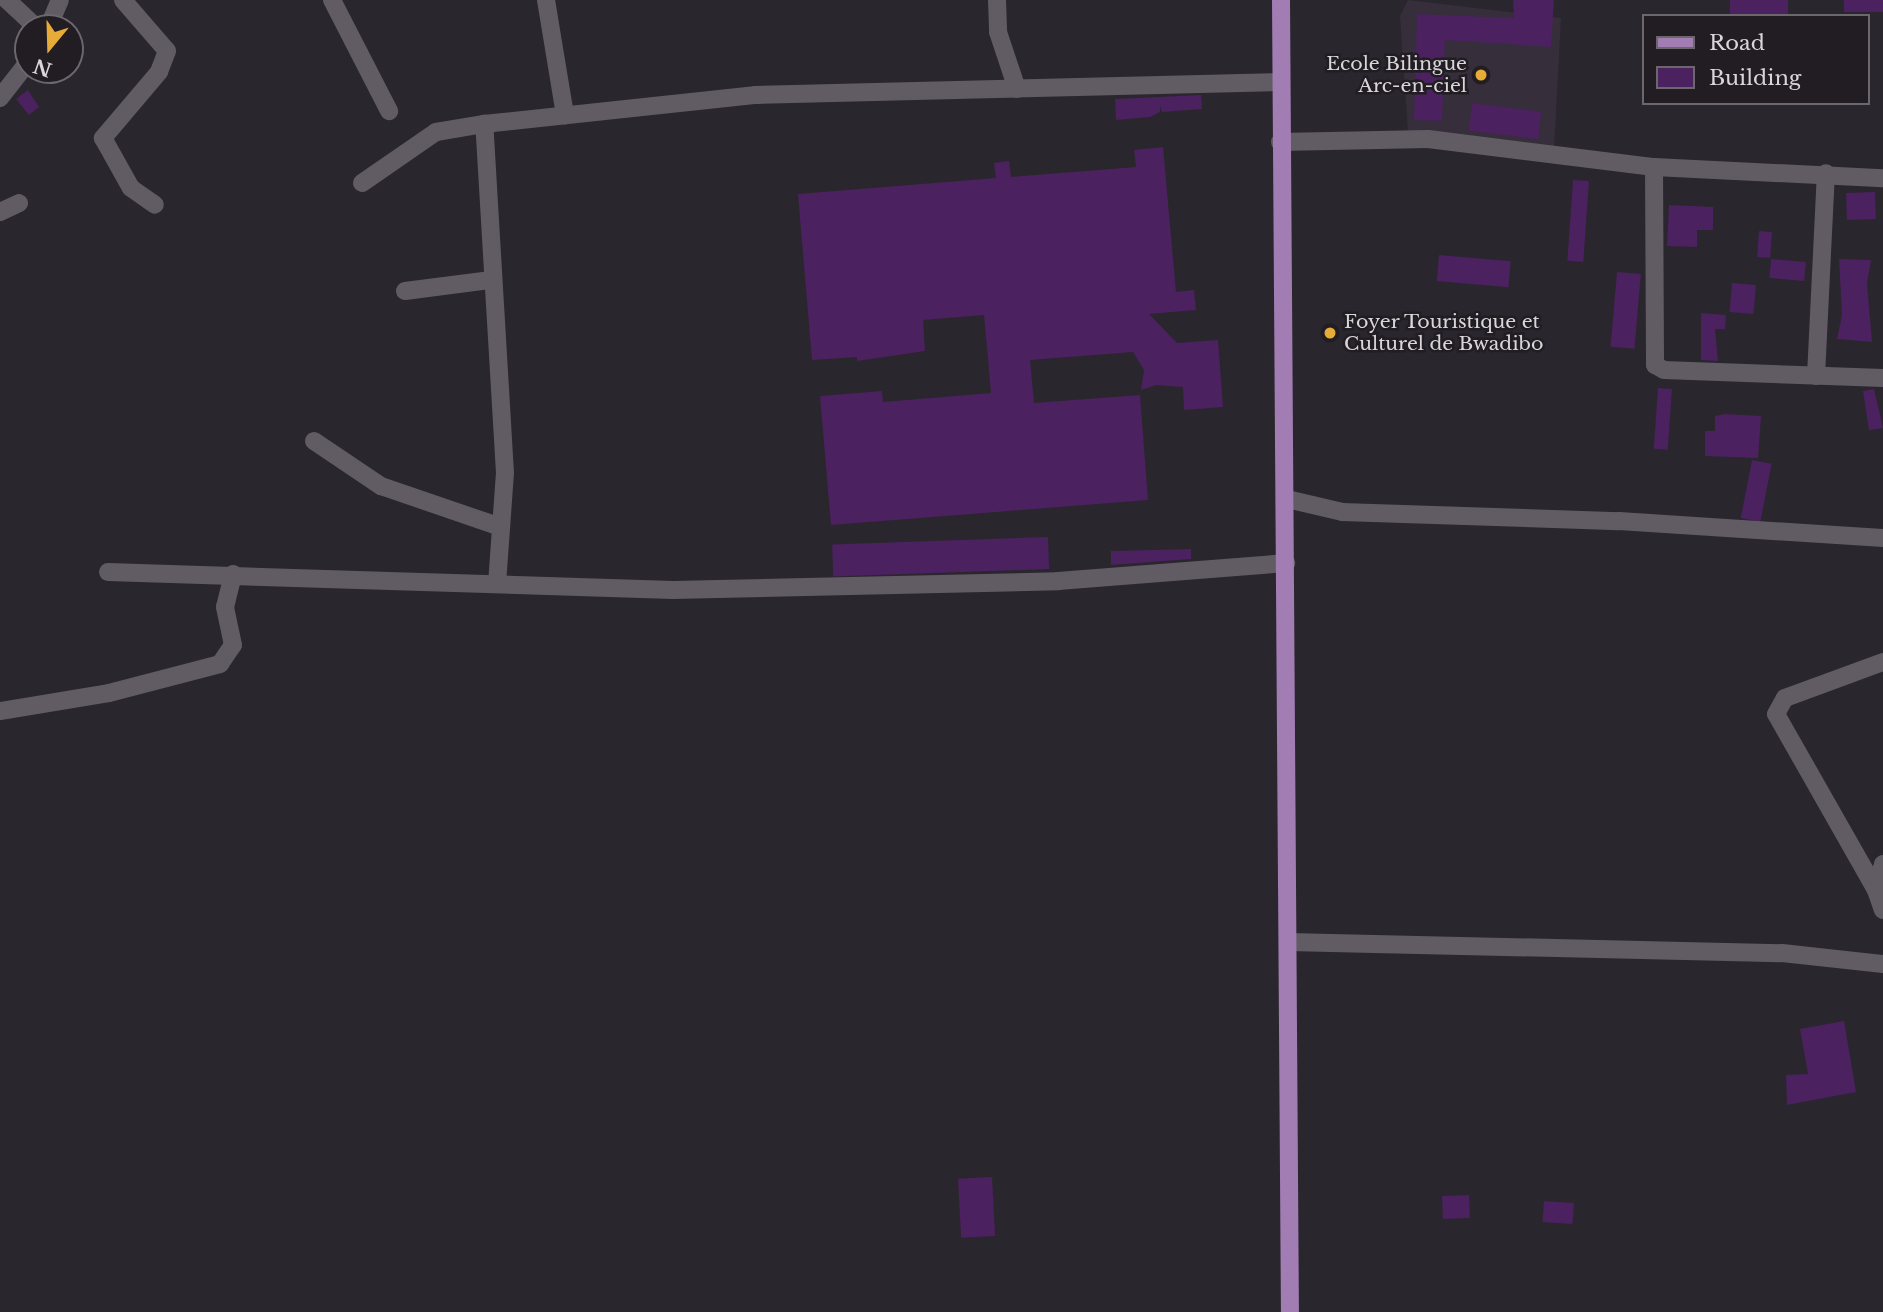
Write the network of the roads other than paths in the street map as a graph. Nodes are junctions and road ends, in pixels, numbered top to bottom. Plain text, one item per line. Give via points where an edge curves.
1 (7, 0) edge
2 (122, 0) edge
3 (332, 0) edge
4 (547, 0) edge
5 (997, 0) edge
6 (1281, 0) edge
7 (22, 14) edge
8 (14, 80) edge
9 (1280, 82) junction
10 (1017, 89) junction
11 (0, 98) edge
12 (389, 111) dead end
13 (565, 115) junction
14 (484, 124) junction
15 (1280, 142) junction
16 (1654, 167) junction
17 (1826, 173) junction
18 (1883, 178) edge
19 (362, 183) dead end
20 (19, 203) dead end
21 (155, 205) dead end
22 (0, 212) edge
23 (492, 280) junction
24 (405, 291) dead end
25 (1816, 376) junction
26 (1883, 378) edge
27 (314, 441) dead end
28 (1287, 499) junction
29 (501, 527) junction
30 (1883, 538) edge
31 (1286, 563) junction
32 (108, 572) dead end
33 (233, 575) junction
34 (497, 584) junction
35 (1883, 662) edge
36 (0, 711) edge
37 (1883, 864) edge
38 (1876, 890) junction
39 (1883, 910) edge
40 (1287, 942) junction
41 (1883, 964) edge
42 (1290, 1312) edge

1 - 7 street
2 - 21 street via 167,51 159,72 103,138 131,188
3 - 12 street
4 - 13 street
5 - 10 street via 998,32
6 - 9 main road
8 - 11 street
9 - 10 street
9 - 15 main road
10 - 13 street via 756,95
13 - 14 street
14 - 19 street via 436,132
14 - 23 street
15 - 16 street via 1427,139
15 - 28 main road
16 - 17 street
16 - 25 street via 1655,365 1664,370
17 - 18 street
17 - 25 street
20 - 22 street
23 - 24 street
23 - 29 street via 505,473
25 - 26 street
27 - 29 street via 381,486
28 - 30 street via 1342,512 1619,521
28 - 31 main road
29 - 34 street
31 - 34 street via 1058,582 673,590
31 - 40 main road
32 - 33 street
33 - 34 street
33 - 36 street via 225,607 233,645 220,664 109,693
35 - 38 street via 1785,698 1776,714
37 - 38 street
38 - 39 street
40 - 41 street via 1782,953
40 - 42 main road

